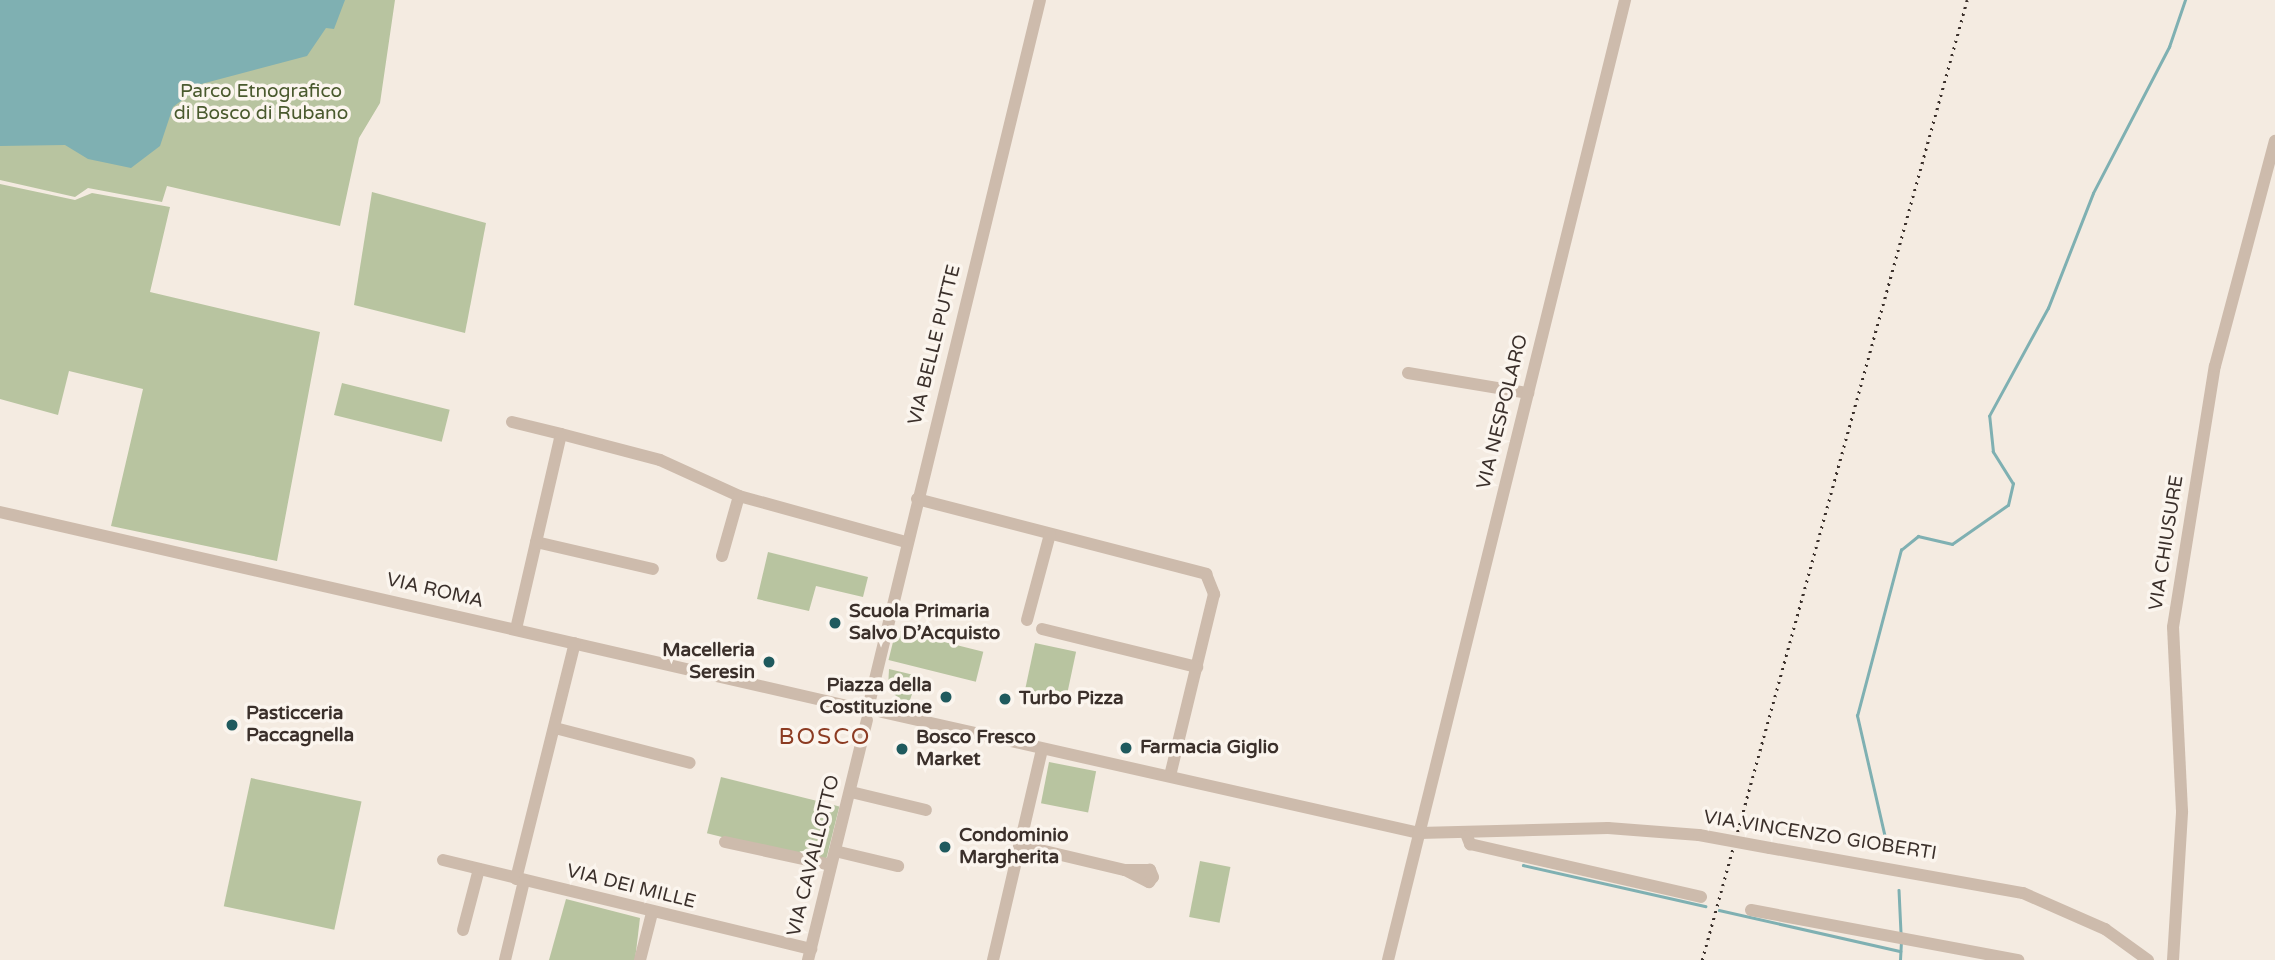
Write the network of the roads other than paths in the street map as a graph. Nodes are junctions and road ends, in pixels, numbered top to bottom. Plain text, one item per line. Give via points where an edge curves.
1 (1040, 0) edge
2 (1625, 0) edge
3 (2275, 141) edge
4 (1408, 373) dead end
5 (1528, 393) junction
6 (512, 422) dead end
7 (561, 434) junction
8 (739, 496) junction
9 (917, 499) junction
10 (0, 512) edge
11 (1050, 534) junction
12 (536, 542) junction
13 (906, 542) junction
14 (722, 556) dead end
15 (653, 569) dead end
16 (1027, 620) dead end
17 (516, 629) junction
18 (1042, 629) dead end
19 (575, 643) junction
20 (1197, 667) junction
21 (866, 710) junction
22 (555, 728) junction
23 (1042, 750) junction
24 (690, 763) dead end
25 (1170, 776) junction
26 (851, 792) junction
27 (926, 810) dead end
28 (1419, 833) junction
29 (1467, 836) junction
30 (725, 842) dead end
31 (1019, 845) junction
32 (835, 851) junction
33 (443, 860) dead end
34 (831, 865) junction
35 (898, 866) dead end
36 (479, 869) junction
37 (1125, 870) dead end
38 (520, 880) junction
39 (1701, 897) dead end
40 (1752, 909) dead end
41 (652, 913) junction
42 (463, 930) dead end
43 (809, 955) edge
44 (505, 960) edge
45 (640, 960) edge
46 (993, 960) edge
47 (1388, 960) edge
48 (2018, 960) edge
49 (2148, 960) edge
50 (2173, 960) edge

1 - 9 street, VIA BELLE PUTTE
2 - 5 street, VIA NESPOLARO
3 - 50 street, VIA CHIUSURE via 2215,366 2173,627 2182,811
4 - 5 street
5 - 28 street, VIA NESPOLARO
6 - 7 street
7 - 8 street via 660,460
7 - 12 street
8 - 13 street
8 - 14 street
9 - 11 street
9 - 13 street, VIA BELLE PUTTE
10 - 17 street, VIA ROMA
11 - 16 street
11 - 20 street via 1206,575 1214,594
12 - 15 street
12 - 17 street
13 - 21 street, VIA BELLE PUTTE
17 - 19 street, VIA ROMA
18 - 20 street
19 - 21 street, VIA ROMA
19 - 22 street
20 - 25 street
21 - 23 street, VIA VINCENZO GIOBERTI
21 - 26 street, VIA CAVALLOTTO
22 - 24 street
22 - 38 street
23 - 25 street, VIA VINCENZO GIOBERTI
23 - 31 street
25 - 28 street, VIA VINCENZO GIOBERTI
26 - 27 street
26 - 32 street, VIA CAVALLOTTO
28 - 29 street, VIA VINCENZO GIOBERTI
28 - 47 street, VIA NESPOLARO
29 - 39 street, VIA VINCENZO GIOBERTI via 1469,844
29 - 49 street, VIA VINCENZO GIOBERTI, bridge via 1608,828 1699,835 2024,893 2105,929
30 - 34 street
31 - 37 street
31 - 46 street
32 - 34 street, VIA CAVALLOTTO
32 - 35 street
33 - 36 street, VIA DEI MILLE
34 - 43 street, VIA CAVALLOTTO
36 - 38 street, VIA DEI MILLE
36 - 42 street
38 - 41 street, VIA DEI MILLE
38 - 44 street
40 - 48 street via 1894,940
41 - 43 street, VIA DEI MILLE
41 - 45 street

